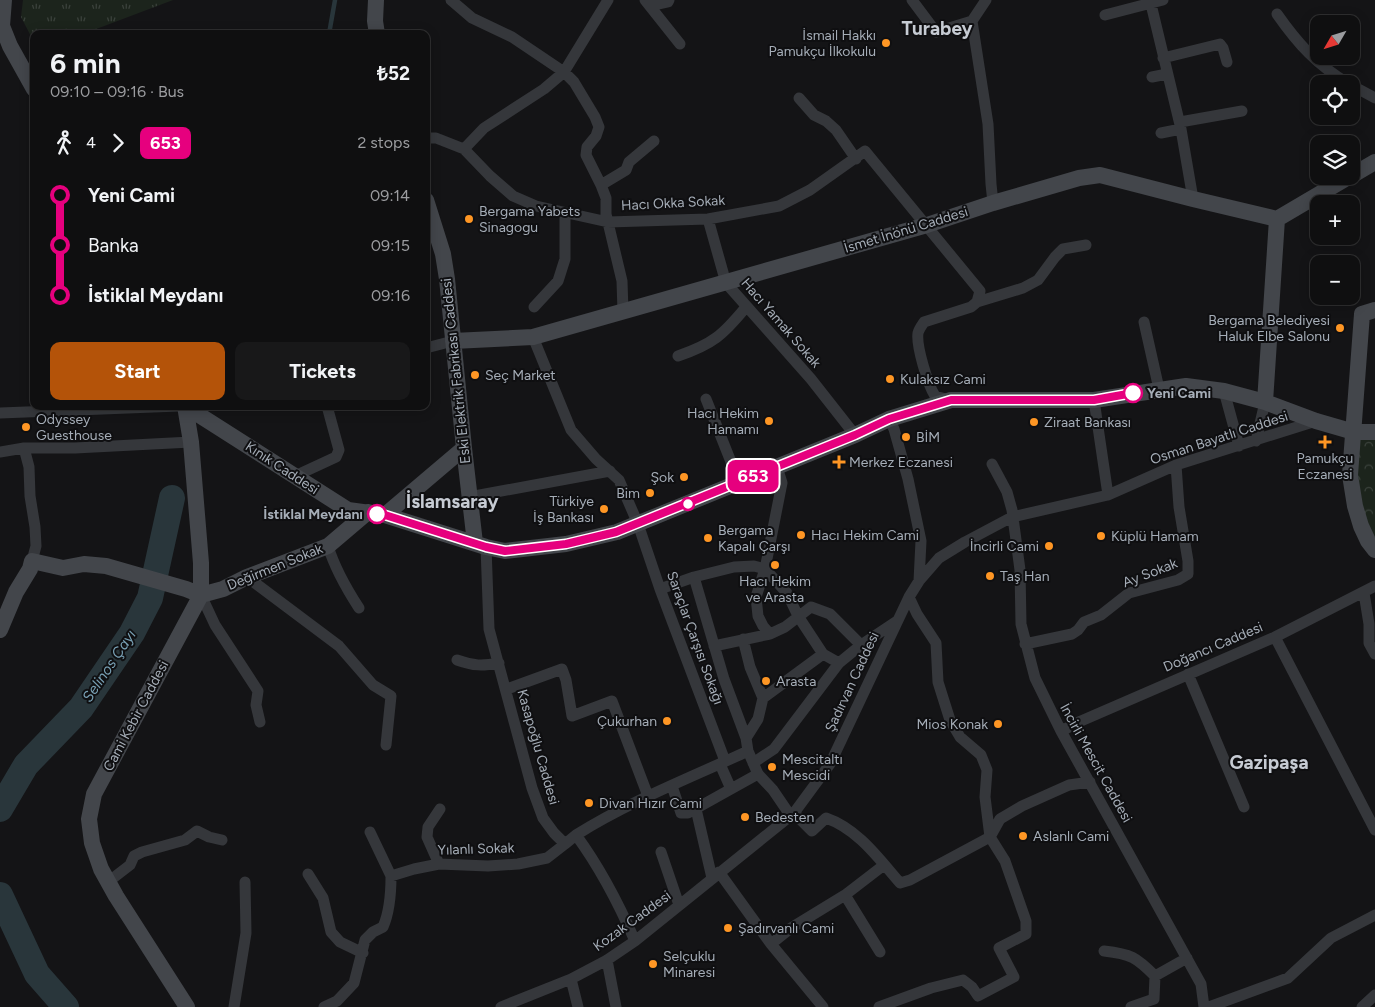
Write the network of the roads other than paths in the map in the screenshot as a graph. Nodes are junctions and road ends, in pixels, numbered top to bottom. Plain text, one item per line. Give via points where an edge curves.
1 (4, 0) edge
2 (376, 0) edge
3 (452, 0) edge
4 (608, 0) edge
5 (669, 0) edge
6 (912, 0) edge
7 (986, 0) edge
8 (1163, 0) edge
9 (1150, 2) edge
10 (648, 3) edge
11 (1277, 14) dead end
12 (1105, 15) dead end
13 (972, 21) junction
14 (1, 27) edge
15 (376, 30) edge
16 (680, 44) dead end
17 (1163, 58) junction
18 (1227, 62) dead end
19 (564, 72) junction
20 (1167, 74) junction
21 (1333, 75) edge
22 (1152, 77) dead end
23 (30, 83) edge
24 (1360, 90) edge
25 (799, 98) dead end
26 (1375, 98) edge
27 (1242, 111) dead end
28 (1181, 126) junction
29 (1161, 133) dead end
30 (430, 138) edge
31 (654, 141) dead end
32 (464, 149) junction
33 (856, 159) junction
34 (1375, 162) edge
35 (1360, 171) edge
36 (602, 185) junction
37 (1336, 185) edge
38 (1193, 199) junction
39 (993, 203) junction
40 (430, 213) edge
41 (565, 214) junction
42 (708, 219) junction
43 (1277, 219) junction
44 (608, 222) junction
45 (927, 226) junction
46 (1086, 245) dead end
47 (726, 283) junction
48 (977, 302) junction
49 (534, 307) dead end
50 (746, 307) junction
51 (1375, 310) edge
52 (623, 312) junction
53 (1144, 322) dead end
54 (533, 337) junction
55 (453, 341) junction
56 (430, 347) edge
57 (678, 356) dead end
58 (1159, 389) junction
59 (1224, 391) junction
60 (706, 399) dead end
61 (951, 400) junction
62 (1094, 400) junction
63 (1265, 402) junction
64 (77, 410) edge
65 (186, 410) edge
66 (191, 410) edge
67 (328, 410) edge
68 (0, 413) edge
69 (889, 419) junction
70 (1316, 421) junction
71 (1354, 432) junction
72 (1375, 432) edge
73 (855, 435) junction
74 (1256, 441) junction
75 (191, 442) junction
76 (1239, 446) junction
77 (24, 448) junction
78 (464, 448) junction
79 (0, 452) edge
80 (992, 464) dead end
81 (1176, 465) junction
82 (777, 467) junction
83 (610, 471) junction
84 (295, 476) junction
85 (739, 482) junction
86 (1108, 495) junction
87 (469, 497) junction
88 (368, 512) junction
89 (385, 515) junction
90 (1012, 517) junction
91 (638, 524) junction
92 (480, 545) junction
93 (328, 546) junction
94 (1375, 550) edge
95 (32, 561) junction
96 (765, 569) junction
97 (247, 577) junction
98 (694, 577) junction
99 (919, 581) junction
100 (1375, 586) edge
101 (660, 589) junction
102 (194, 592) junction
103 (1364, 593) junction
104 (909, 597) junction
105 (359, 608) dead end
106 (798, 616) junction
107 (898, 620) junction
108 (0, 630) edge
109 (770, 634) junction
110 (1275, 637) junction
111 (743, 639) junction
112 (1025, 644) junction
113 (861, 645) junction
114 (714, 646) junction
115 (823, 654) junction
116 (1375, 654) edge
117 (457, 660) dead end
118 (499, 663) junction
119 (839, 663) junction
120 (1188, 674) junction
121 (507, 689) junction
122 (763, 698) junction
123 (260, 722) dead end
124 (1061, 732) junction
125 (746, 738) junction
126 (386, 745) dead end
127 (748, 751) junction
128 (723, 763) junction
129 (753, 763) junction
130 (758, 774) junction
131 (1090, 782) junction
132 (672, 786) junction
133 (730, 789) junction
134 (648, 796) junction
135 (1244, 807) dead end
136 (440, 809) dead end
137 (696, 809) junction
138 (792, 814) junction
139 (1375, 830) edge
140 (370, 832) dead end
141 (576, 835) junction
142 (990, 837) junction
143 (222, 840) dead end
144 (566, 844) junction
145 (661, 852) dead end
146 (439, 864) junction
147 (884, 864) junction
148 (308, 874) dead end
149 (716, 875) junction
150 (391, 876) junction
151 (108, 882) junction
152 (245, 882) dead end
153 (846, 895) junction
154 (679, 905) junction
155 (1375, 915) edge
156 (635, 941) junction
157 (772, 944) junction
158 (1104, 950) dead end
159 (880, 952) dead end
160 (363, 953) junction
161 (1187, 958) junction
162 (607, 960) junction
163 (1155, 976) junction
164 (571, 979) junction
165 (1375, 995) edge
166 (978, 996) junction
167 (187, 1007) edge
168 (234, 1007) edge
169 (324, 1007) edge
170 (501, 1007) edge
171 (578, 1007) edge
172 (616, 1007) edge
173 (823, 1007) edge
174 (879, 1007) edge
175 (983, 1007) edge
176 (1131, 1007) edge
177 (1204, 1007) edge
178 (1209, 1007) edge
179 (1362, 1007) edge

1 - 14 main road
2 - 15 main road
3 - 19 street via 472,18 512,37
4 - 19 street
5 - 10 street
6 - 13 street via 936,32
7 - 13 street
8 - 9 street
9 - 12 street
9 - 17 street
10 - 16 street
11 - 21 street via 1296,41
13 - 39 street via 988,124
14 - 23 main road
17 - 18 street via 1220,44
17 - 20 street
19 - 32 street via 484,128
19 - 36 street via 574,82 599,127 586,155
20 - 22 street
20 - 28 street
24 - 26 street
25 - 33 street via 814,115 836,130
27 - 28 street
28 - 29 street
28 - 38 street
30 - 32 street
31 - 36 street via 629,162 626,170
32 - 41 street, Hacı Okka Sokak via 513,196
33 - 42 street, Hacı Okka Sokak via 779,206
33 - 45 street via 866,151
34 - 35 main road
36 - 44 street
37 - 43 main road
38 - 39 main road, İsmet İnönü Caddesi via 1100,175
38 - 43 main road, İsmet İnönü Caddesi
39 - 45 main road, İsmet İnönü Caddesi
40 - 55 main road, Eski Elektrik Fabrikası Caddesi via 443,254
41 - 44 street, Hacı Okka Sokak
41 - 49 street via 565,259 558,281
42 - 44 street, Hacı Okka Sokak
42 - 47 street, Hacı Yamak Sokak
43 - 63 main road
44 - 52 street via 622,281
45 - 47 main road, İsmet İnönü Caddesi
45 - 48 street via 980,291
46 - 48 street via 1063,249 1038,280 1024,288
47 - 50 street, Hacı Yamak Sokak
47 - 52 main road, İsmet İnönü Caddesi
48 - 61 street via 971,307 924,322 918,332 929,386 935,396
50 - 57 street via 716,339
50 - 73 street, Hacı Yamak Sokak via 811,379
51 - 71 main road via 1362,314
52 - 54 main road, İsmet İnönü Caddesi
53 - 58 street
54 - 55 main road, İsmet İnönü Caddesi
54 - 83 street, Saraçlar Çarşısı Sokağı via 571,430
55 - 56 street
55 - 78 main road, Eski Elektrik Fabrikası Caddesi
58 - 59 main road, Kınık Caddesi via 1186,386
58 - 62 main road, Kınık Caddesi
59 - 63 main road, Kınık Caddesi
59 - 76 street
60 - 85 street
61 - 62 main road, Kınık Caddesi
61 - 69 main road, Kınık Caddesi
62 - 86 street
63 - 70 main road, Kınık Caddesi
63 - 74 street
64 - 68 street
65 - 75 main road, Cami Kebir Caddesi
66 - 84 main road, Kınık Caddesi
67 - 84 street via 339,450 336,457
69 - 73 main road, Kınık Caddesi
69 - 99 street via 908,479 921,541
70 - 71 main road, Kınık Caddesi
70 - 74 street, Osman Bayatlı Caddesi
71 - 72 main road, Kınık Caddesi
71 - 94 main road via 1350,475 1355,506 1361,526
73 - 82 main road, Kınık Caddesi
74 - 76 street, Osman Bayatlı Caddesi
75 - 77 street
75 - 102 main road, Cami Kebir Caddesi via 201,563
76 - 81 street, Osman Bayatlı Caddesi
77 - 79 street
77 - 95 street via 35,527 36,546
78 - 87 main road, Eski Elektrik Fabrikası Caddesi
78 - 89 main road
80 - 90 street, İncirli Mescit Caddesi via 1007,492
81 - 86 street, Osman Bayatlı Caddesi
81 - 112 street, Ay Sokak via 1188,574 1178,580 1129,593 1101,615 1084,622 1072,634
82 - 85 main road, Kınık Caddesi
82 - 96 street via 782,483
83 - 87 street
83 - 91 street, Saraçlar Çarşısı Sokağı via 619,480
84 - 88 main road, Kınık Caddesi via 348,510
85 - 91 main road, Kınık Caddesi
86 - 90 street, Osman Bayatlı Caddesi
87 - 92 main road, Eski Elektrik Fabrikası Caddesi
88 - 89 main road, Kınık Caddesi
88 - 93 main road, Değirmen Sokak
89 - 92 main road, Kınık Caddesi
90 - 99 street, Osman Bayatlı Caddesi via 940,558
90 - 112 street, İncirli Mescit Caddesi via 1020,570 1021,624
91 - 92 main road, Kınık Caddesi via 566,544 505,551
91 - 101 street, Saraçlar Çarşısı Sokağı
92 - 118 street, Kasapoğlu Caddesi via 490,629
93 - 97 main road, Değirmen Sokak
93 - 105 street via 334,564
95 - 102 main road via 63,568 84,564 113,568
95 - 108 main road
96 - 98 street via 734,567
96 - 106 street via 787,593
96 - 109 street via 756,597 758,616
97 - 102 main road, Değirmen Sokak via 223,589
97 - 126 street via 339,646 373,685 391,696
98 - 101 street
98 - 114 street
99 - 104 street, Şadırvan Caddesi
100 - 103 street, Doğancı Caddesi
101 - 128 street, Saraçlar Çarşısı Sokağı
102 - 123 street via 258,691 256,705
102 - 151 main road, Cami Kebir Caddesi via 94,794 89,819 92,843
103 - 110 street, Doğancı Caddesi
103 - 116 street via 1369,642
104 - 107 street, Şadırvan Caddesi
104 - 142 street via 936,643 938,682 950,720 960,737 981,755 987,770 985,797
106 - 109 street
106 - 113 street via 811,607 830,614
106 - 115 street
107 - 113 street
107 - 138 street, Şadırvan Caddesi via 830,764
109 - 111 street
110 - 120 street, Doğancı Caddesi
110 - 139 street
111 - 114 street
111 - 122 street
112 - 124 street, İncirli Mescit Caddesi via 1035,678
113 - 119 street
114 - 125 street
115 - 119 street
115 - 122 street
117 - 118 street via 482,666
118 - 121 street, Kasapoğlu Caddesi
119 - 129 street via 774,749
120 - 124 street, Doğancı Caddesi
120 - 135 street
121 - 134 street via 562,669 572,716 612,701
121 - 144 street, Kasapoğlu Caddesi via 532,788 543,818
122 - 125 street via 758,720
124 - 131 street, İncirli Mescit Caddesi
125 - 127 street
127 - 128 street
127 - 129 street
128 - 132 street
128 - 133 street, Saraçlar Çarşısı Sokağı
129 - 130 street
130 - 133 street
130 - 138 street
131 - 142 street via 1069,785 1022,806 1000,819
131 - 161 street, İncirli Mescit Caddesi
132 - 134 street
132 - 137 street via 681,813 688,814
133 - 137 street
134 - 141 street
136 - 146 street via 428,827 427,837
137 - 149 street
138 - 147 street via 812,831 826,818 836,821 850,830
138 - 149 street, Şadırvan Caddesi
140 - 150 street
141 - 144 street
141 - 156 street via 596,862
142 - 147 street via 900,883
142 - 166 street via 1005,861 1026,921 1026,934 999,948 1014,977
143 - 151 street via 197,831 185,840 134,856 130,865
144 - 146 street, Yılanlı Sokak via 548,858 518,864
145 - 154 street
146 - 150 street, Yılanlı Sokak
147 - 153 street
148 - 160 street via 324,898 331,932 340,942
149 - 154 street, Kozak Caddesi
149 - 157 street
150 - 160 street via 386,919 382,927 365,940
151 - 167 main road, Cami Kebir Caddesi
152 - 168 street via 246,933
153 - 157 street via 791,928
153 - 159 street
154 - 156 street, Kozak Caddesi
155 - 178 street via 1330,938 1288,978
156 - 162 street, Kozak Caddesi
157 - 173 street
158 - 163 street via 1126,953
160 - 169 street via 354,983 337,1000
161 - 163 street
161 - 177 street, İncirli Mescit Caddesi via 1201,984
162 - 164 street, Kozak Caddesi
162 - 172 street
163 - 176 street via 1154,999
164 - 170 street, Kozak Caddesi
164 - 171 street
165 - 179 street
166 - 174 street via 963,980
166 - 175 street

